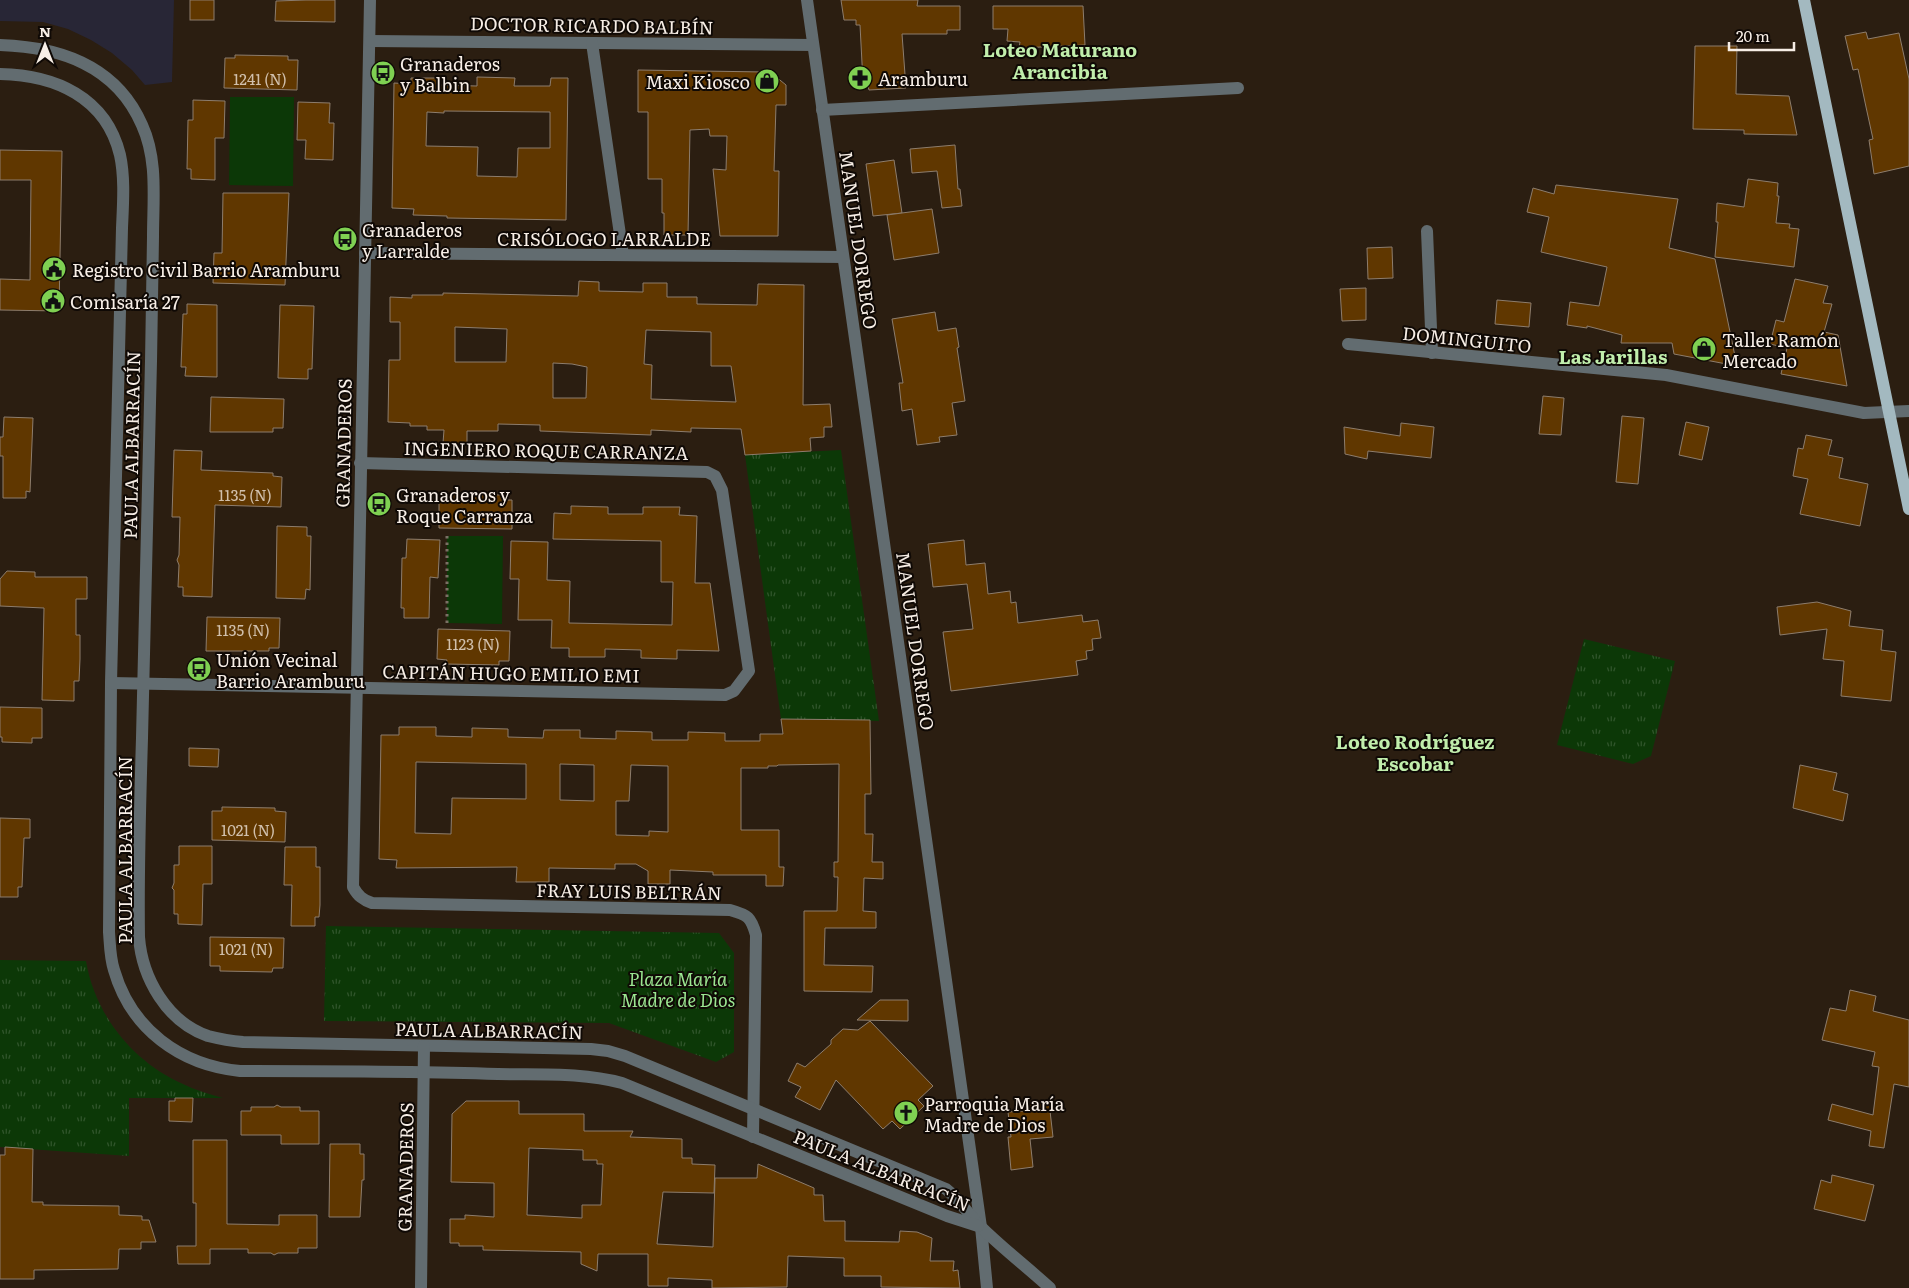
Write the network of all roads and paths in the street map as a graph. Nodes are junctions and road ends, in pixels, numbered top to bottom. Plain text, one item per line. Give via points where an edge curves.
1 (370, 0) edge
2 (807, 0) edge
3 (1804, 0) edge
4 (370, 41) junction
5 (592, 43) junction
6 (0, 45) edge
7 (813, 45) junction
8 (0, 74) edge
9 (1238, 88) dead end
10 (822, 110) junction
11 (1427, 230) dead end
12 (364, 253) junction
13 (623, 255) junction
14 (843, 257) junction
15 (1348, 344) dead end
16 (1432, 353) junction
17 (1909, 411) edge
18 (1889, 412) junction
19 (360, 463) junction
20 (1909, 509) edge
21 (448, 536) dead end
22 (447, 624) dead end
23 (750, 671) joint
24 (111, 683) junction
25 (143, 684) junction
26 (357, 688) junction
27 (353, 887) joint
28 (424, 1046) junction
29 (424, 1072) junction
30 (754, 1108) junction
31 (754, 1137) junction
32 (981, 1227) junction
33 (421, 1288) edge
34 (987, 1288) edge
35 (1050, 1288) edge

1 - 4 street, GRANADEROS
2 - 7 street, MANUEL DORREGO
3 - 18 main road
4 - 5 street, DOCTOR RICARDO BALBÍN
4 - 12 street, GRANADEROS
5 - 7 street, DOCTOR RICARDO BALBÍN
5 - 13 street
6 - 25 street, PAULA ALBARRACÍN via 54,51 74,57 103,74 129,100 148,138 154,165
7 - 10 street, MANUEL DORREGO
8 - 24 street, PAULA ALBARRACÍN via 33,77 65,86 91,105 109,126 116,141 122,173
9 - 10 street
10 - 14 street, MANUEL DORREGO
11 - 16 street
12 - 13 street, CRISÓLOGO LARRALDE
12 - 19 street, GRANADEROS
13 - 14 street, CRISÓLOGO LARRALDE
14 - 32 street, MANUEL DORREGO
15 - 16 street, DOMINGUITO
16 - 18 street, DOMINGUITO via 1666,375 1864,413
17 - 18 street, DOMINGUITO
18 - 20 main road
19 - 23 street, INGENIERO ROQUE CARRANZA via 707,472 714,476 722,490
19 - 26 street, GRANADEROS
21 - 22 path
23 - 26 street, CAPITÁN HUGO EMILIO EMI via 734,691 724,695
24 - 25 street, CAPITÁN HUGO EMILIO EMI
24 - 29 street, PAULA ALBARRACÍN via 110,953 119,986 139,1018 176,1052 222,1069
25 - 26 street, CAPITÁN HUGO EMILIO EMI
25 - 28 street, PAULA ALBARRACÍN via 139,942 149,978 168,1008 192,1028 224,1040
26 - 27 street, GRANADEROS
27 - 30 street, FRAY LUIS BELTRÁN via 364,901 372,903 730,910 744,914 752,922 756,935
28 - 29 street, GRANADEROS
28 - 30 street, PAULA ALBARRACÍN via 608,1051
29 - 31 street, PAULA ALBARRACÍN via 607,1079
29 - 33 street, GRANADEROS
30 - 31 street, FRAY LUIS BELTRÁN
30 - 32 street, PAULA ALBARRACÍN via 946,1189
31 - 32 street, PAULA ALBARRACÍN
32 - 34 street, MANUEL DORREGO
32 - 35 street, PAULA ALBARRACÍN

